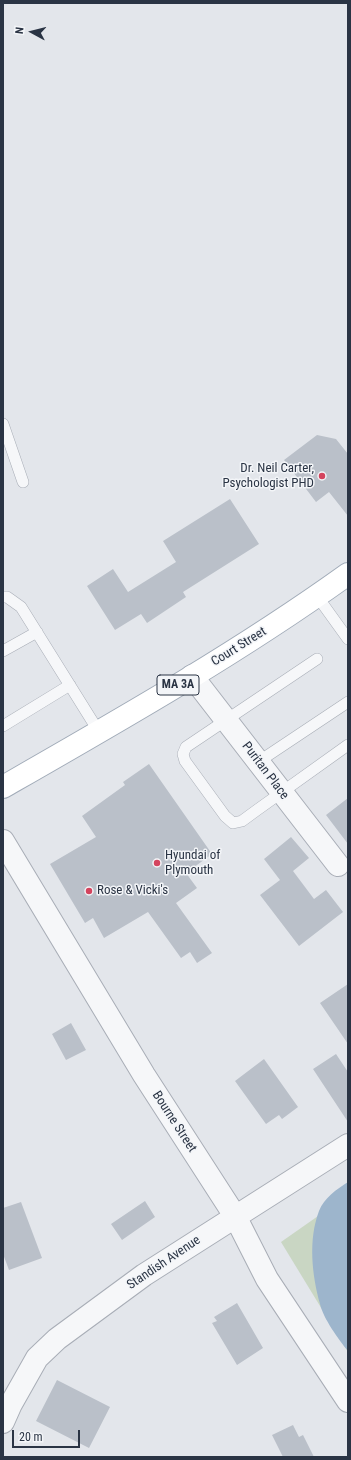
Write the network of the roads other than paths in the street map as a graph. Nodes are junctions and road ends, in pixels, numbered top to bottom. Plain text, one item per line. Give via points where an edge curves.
1 (3, 424) edge
2 (23, 482) dead end
3 (348, 574) edge
4 (317, 596) junction
5 (3, 597) edge
6 (37, 632) junction
7 (348, 639) edge
8 (3, 651) edge
9 (317, 659) dead end
10 (192, 676) junction
11 (70, 685) junction
12 (348, 702) edge
13 (225, 719) junction
14 (3, 726) edge
15 (99, 732) junction
16 (348, 745) edge
17 (258, 762) junction
18 (3, 787) edge
19 (282, 792) junction
20 (3, 841) edge
21 (338, 865) dead end
22 (348, 1145) edge
23 (235, 1216) junction
24 (348, 1401) edge
25 (5, 1411) edge

1 - 2 lane
3 - 4 main road, Court Street / MA 3A
4 - 7 lane
4 - 10 main road, Court Street / MA 3A
5 - 6 lane via 21,607
6 - 8 lane
6 - 11 lane
9 - 13 lane
10 - 13 street, Puritan Place
10 - 15 main road, Court Street / MA 3A
11 - 14 lane
11 - 15 lane
12 - 17 lane
13 - 17 street, Puritan Place
13 - 19 lane via 186,747 182,754 225,816 233,823 242,820
15 - 18 main road, Court Street / MA 3A
16 - 19 lane
17 - 19 street, Puritan Place
19 - 21 street, Puritan Place
20 - 23 street, Bourne Street via 144,1075
22 - 23 street, Standish Avenue
23 - 24 street, Bourne Street via 267,1279
23 - 25 street, Standish Avenue via 144,1276 57,1339 37,1358

